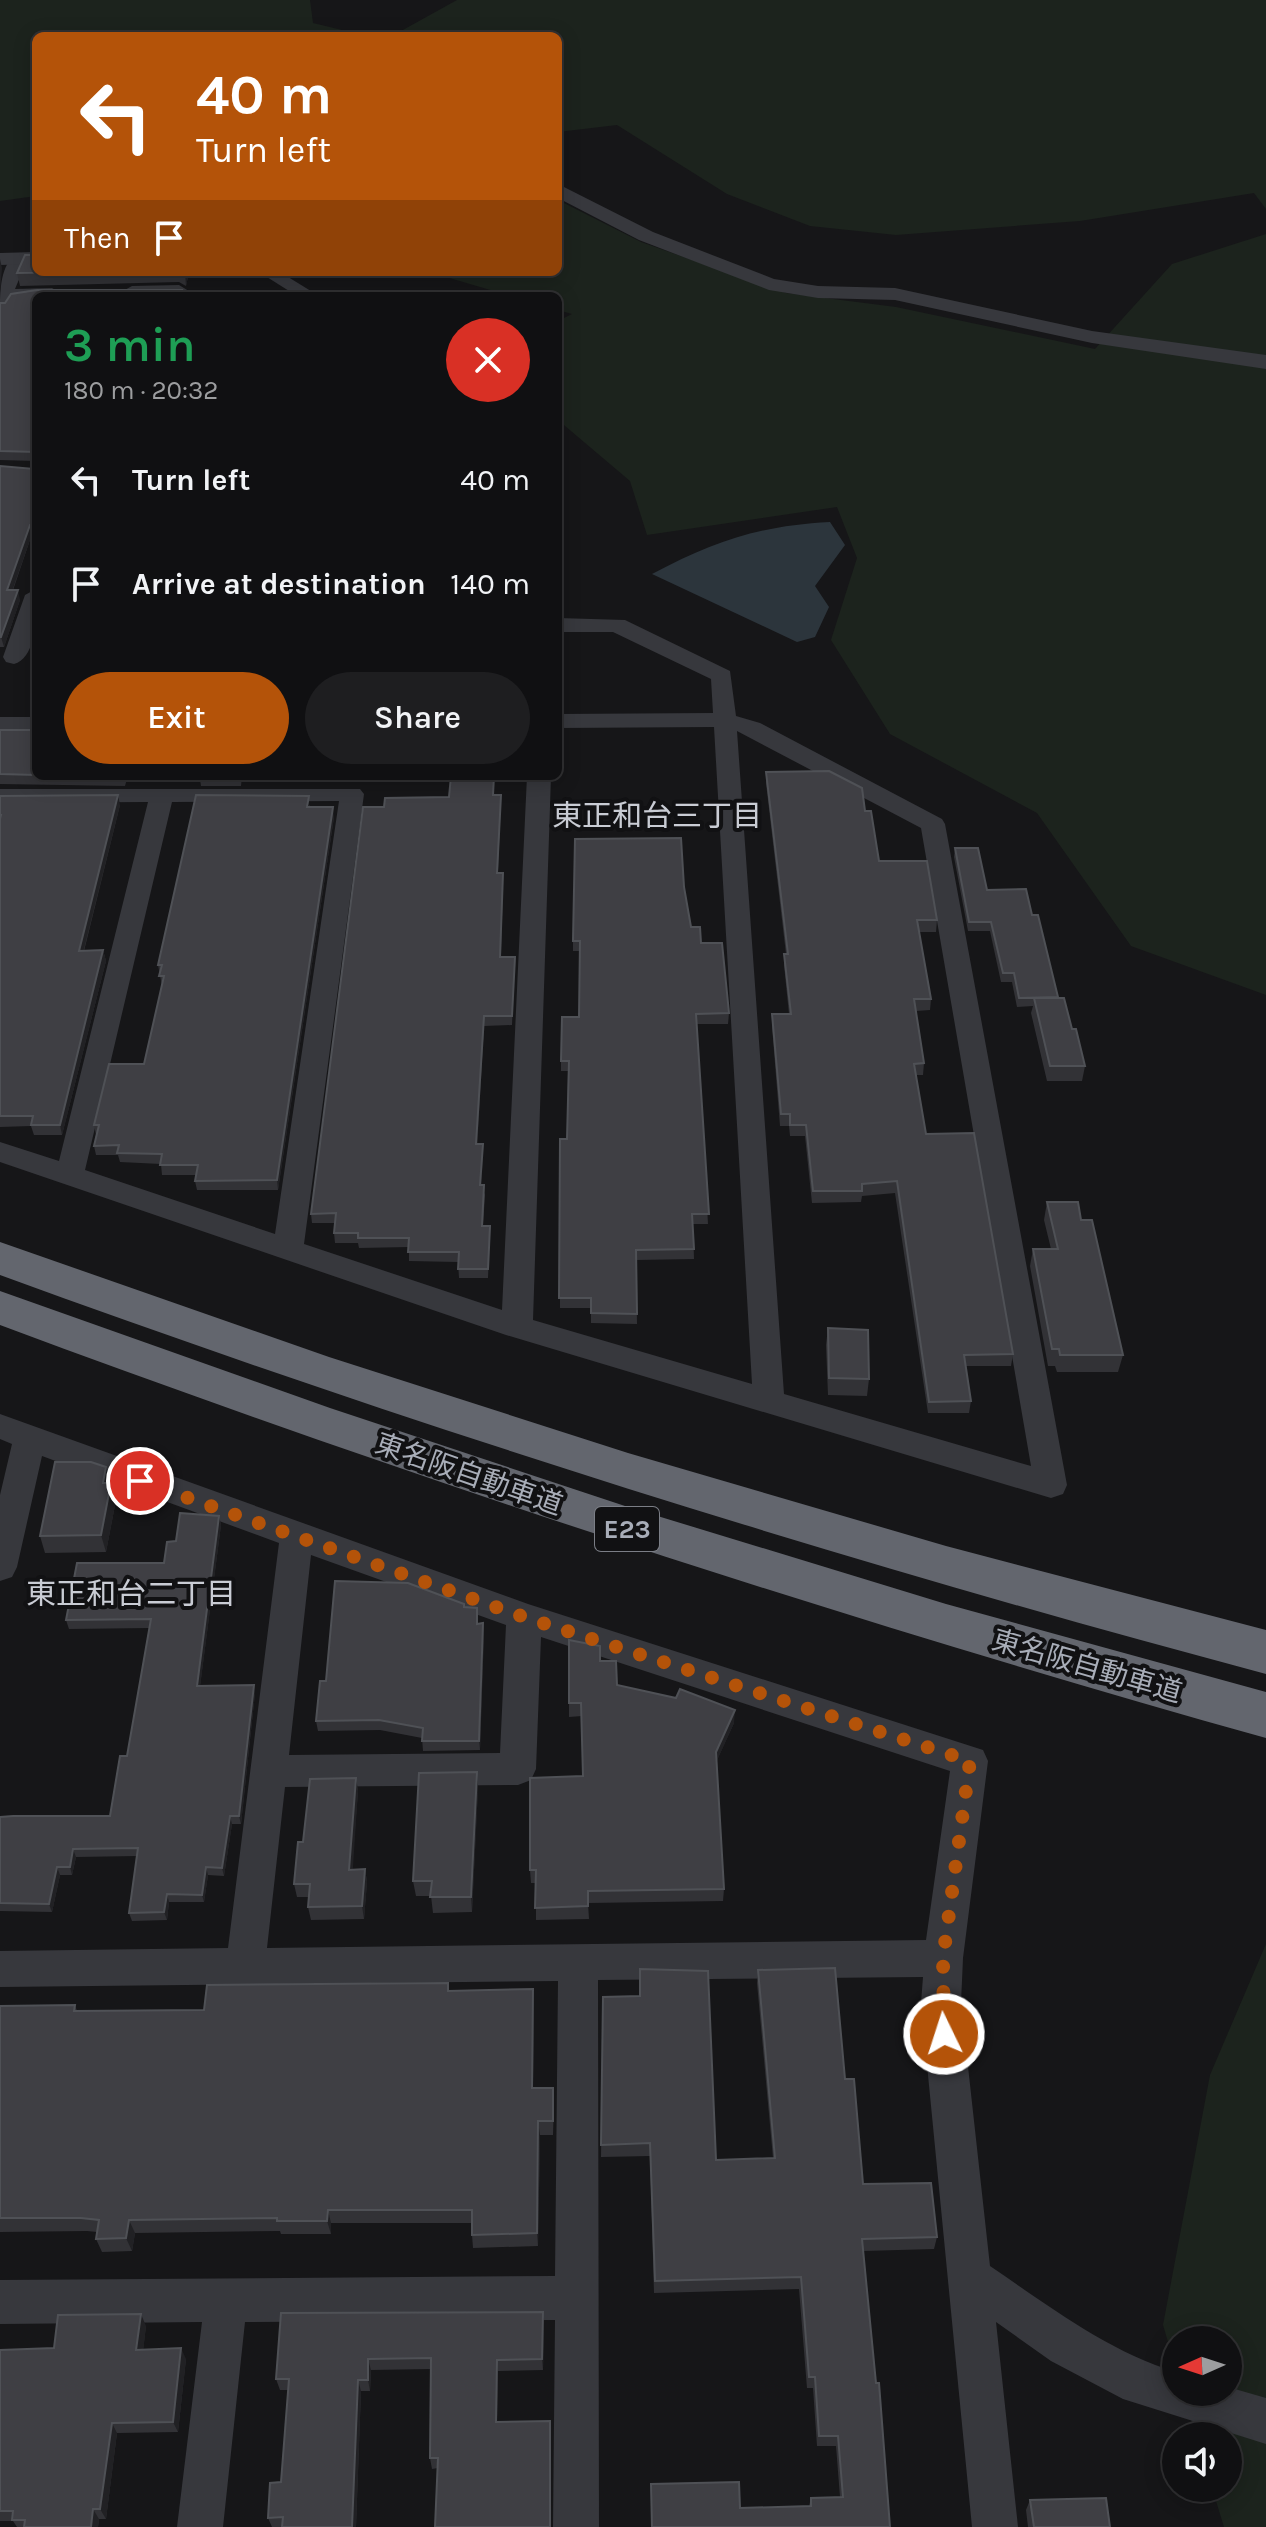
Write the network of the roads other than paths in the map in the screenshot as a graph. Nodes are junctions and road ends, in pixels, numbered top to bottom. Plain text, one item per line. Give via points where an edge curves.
1 (562, 192) edge
2 (19, 258) edge
3 (275, 276) edge
4 (154, 292) edge
5 (182, 292) edge
6 (303, 292) edge
7 (32, 296) edge
8 (2, 298) edge
9 (1266, 362) edge
10 (32, 608) edge
11 (562, 625) edge
12 (17, 657) edge
13 (725, 720) junction
14 (562, 721) edge
15 (0, 724) edge
16 (32, 724) edge
17 (539, 780) edge
18 (285, 785) edge
19 (162, 795) junction
20 (0, 796) edge
21 (0, 1152) edge
22 (69, 1178) junction
23 (288, 1250) junction
24 (0, 1258) edge
25 (0, 1307) edge
26 (517, 1327) junction
27 (769, 1403) junction
28 (15, 1431) edge
29 (297, 1535) junction
30 (0, 1567) edge
31 (524, 1617) junction
32 (1266, 1652) edge
33 (1266, 1715) edge
34 (269, 1771) junction
35 (943, 1958) junction
36 (578, 1963) junction
37 (245, 1965) junction
38 (0, 1969) edge
39 (967, 2276) junction
40 (578, 2298) junction
41 (226, 2300) junction
42 (0, 2302) edge
43 (1266, 2421) edge
44 (200, 2527) edge
45 (576, 2527) edge
46 (995, 2527) edge

1 - 9 street via 646,236 769,284 818,292 895,294 1092,337
2 - 8 street
3 - 6 street
4 - 5 street
7 - 8 street
10 - 12 street
11 - 13 street via 617,625 722,676
13 - 14 street
13 - 27 street
13 - 27 street via 752,728 933,824 1051,1485
15 - 16 street
17 - 26 street
18 - 19 street
18 - 23 street via 352,794
19 - 20 street
19 - 22 street
21 - 22 street
22 - 23 street
23 - 26 street
24 - 32 highway, 東名阪自動車道 / E23 via 191,1328 642,1477 1071,1603
25 - 33 highway, 東名阪自動車道 / E23 via 625,1528 1053,1658
26 - 27 street
28 - 29 street
28 - 30 street
29 - 31 street
29 - 34 street
31 - 34 street via 518,1769
31 - 35 street via 970,1761
34 - 37 street
35 - 36 street
35 - 39 street via 941,2003
36 - 37 street
36 - 40 street
37 - 38 street
39 - 43 street via 1067,2345 1139,2383
39 - 46 street
40 - 41 street
40 - 45 street
41 - 42 street
41 - 44 street

